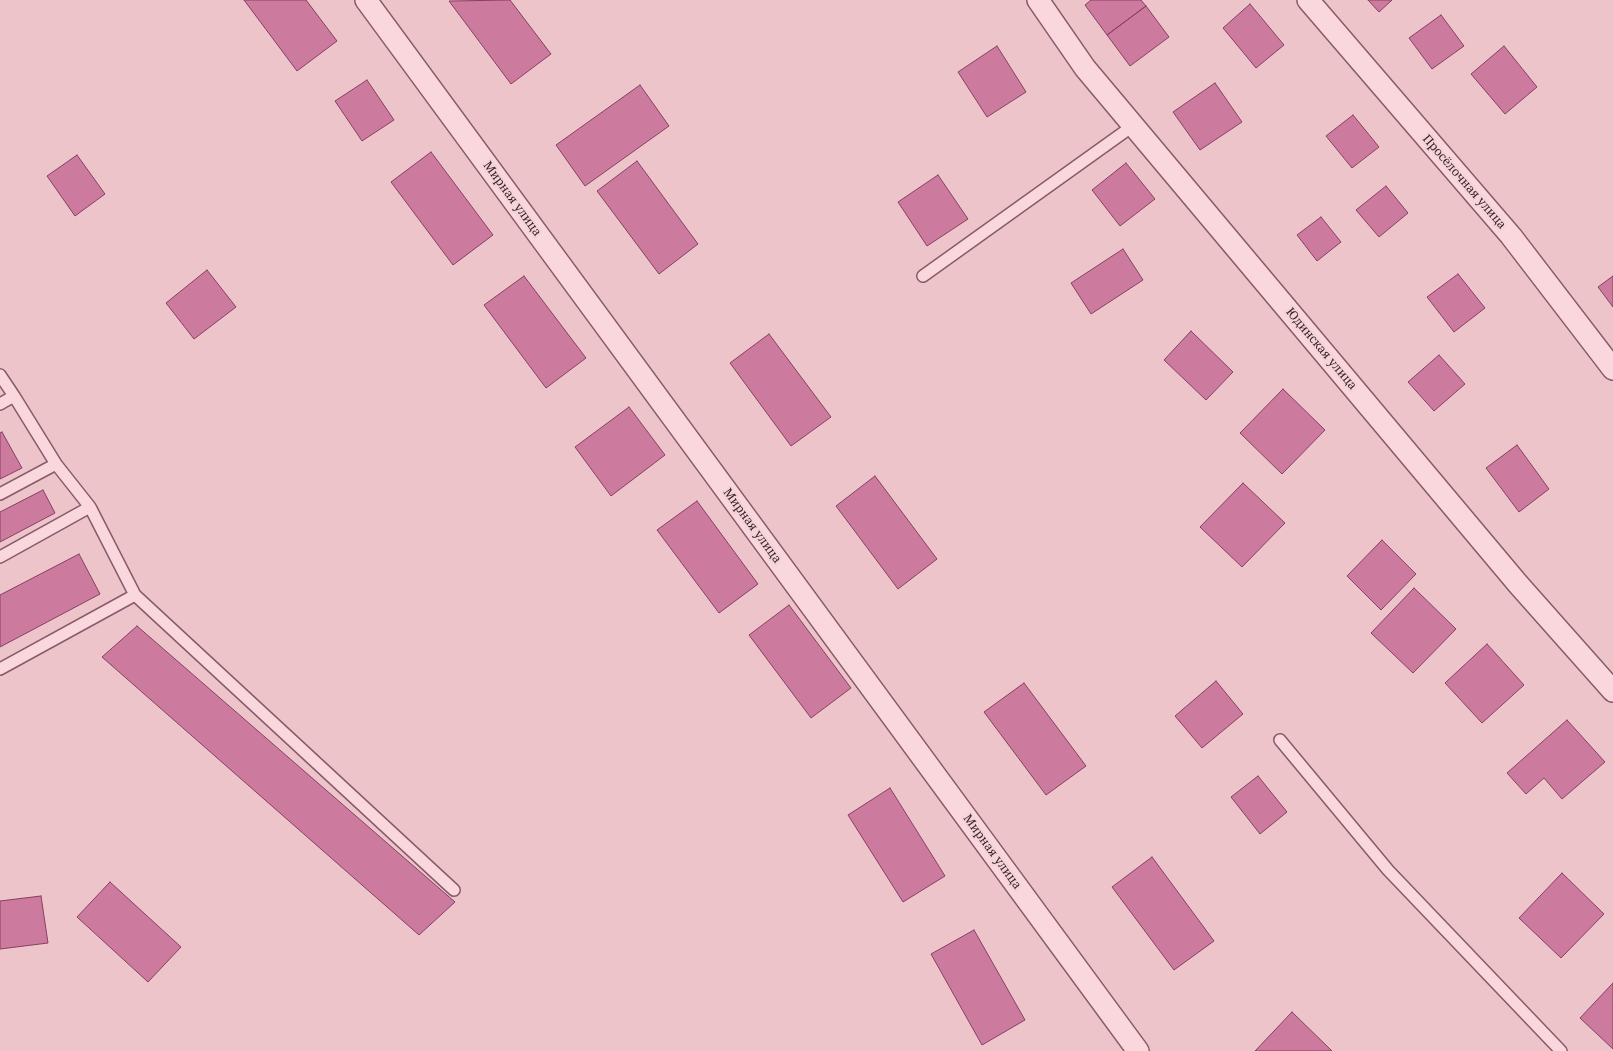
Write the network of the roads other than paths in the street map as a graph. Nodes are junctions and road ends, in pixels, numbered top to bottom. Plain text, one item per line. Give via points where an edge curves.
1 (366, 0) edge
2 (1038, 0) edge
3 (1308, 0) edge
4 (1134, 125) junction
5 (923, 276) dead end
6 (1613, 369) edge
7 (0, 375) edge
8 (14, 396) junction
9 (0, 404) edge
10 (56, 464) junction
11 (0, 494) edge
12 (90, 507) junction
13 (0, 557) edge
14 (134, 595) junction
15 (0, 669) edge
16 (1613, 691) edge
17 (1280, 740) dead end
18 (454, 890) dead end
19 (1138, 1051) edge
20 (1562, 1051) edge

1 - 19 street, Мирная улица
2 - 4 street, Юдинская улица via 1085,68
3 - 6 street, Просёлочная улица via 1511,236
4 - 5 lane
4 - 16 street, Юдинская улица via 1518,584
7 - 8 lane
8 - 9 lane
8 - 10 lane
10 - 11 lane
10 - 12 lane
12 - 13 lane
12 - 14 lane
14 - 15 lane
14 - 18 lane
17 - 20 lane via 1388,870

